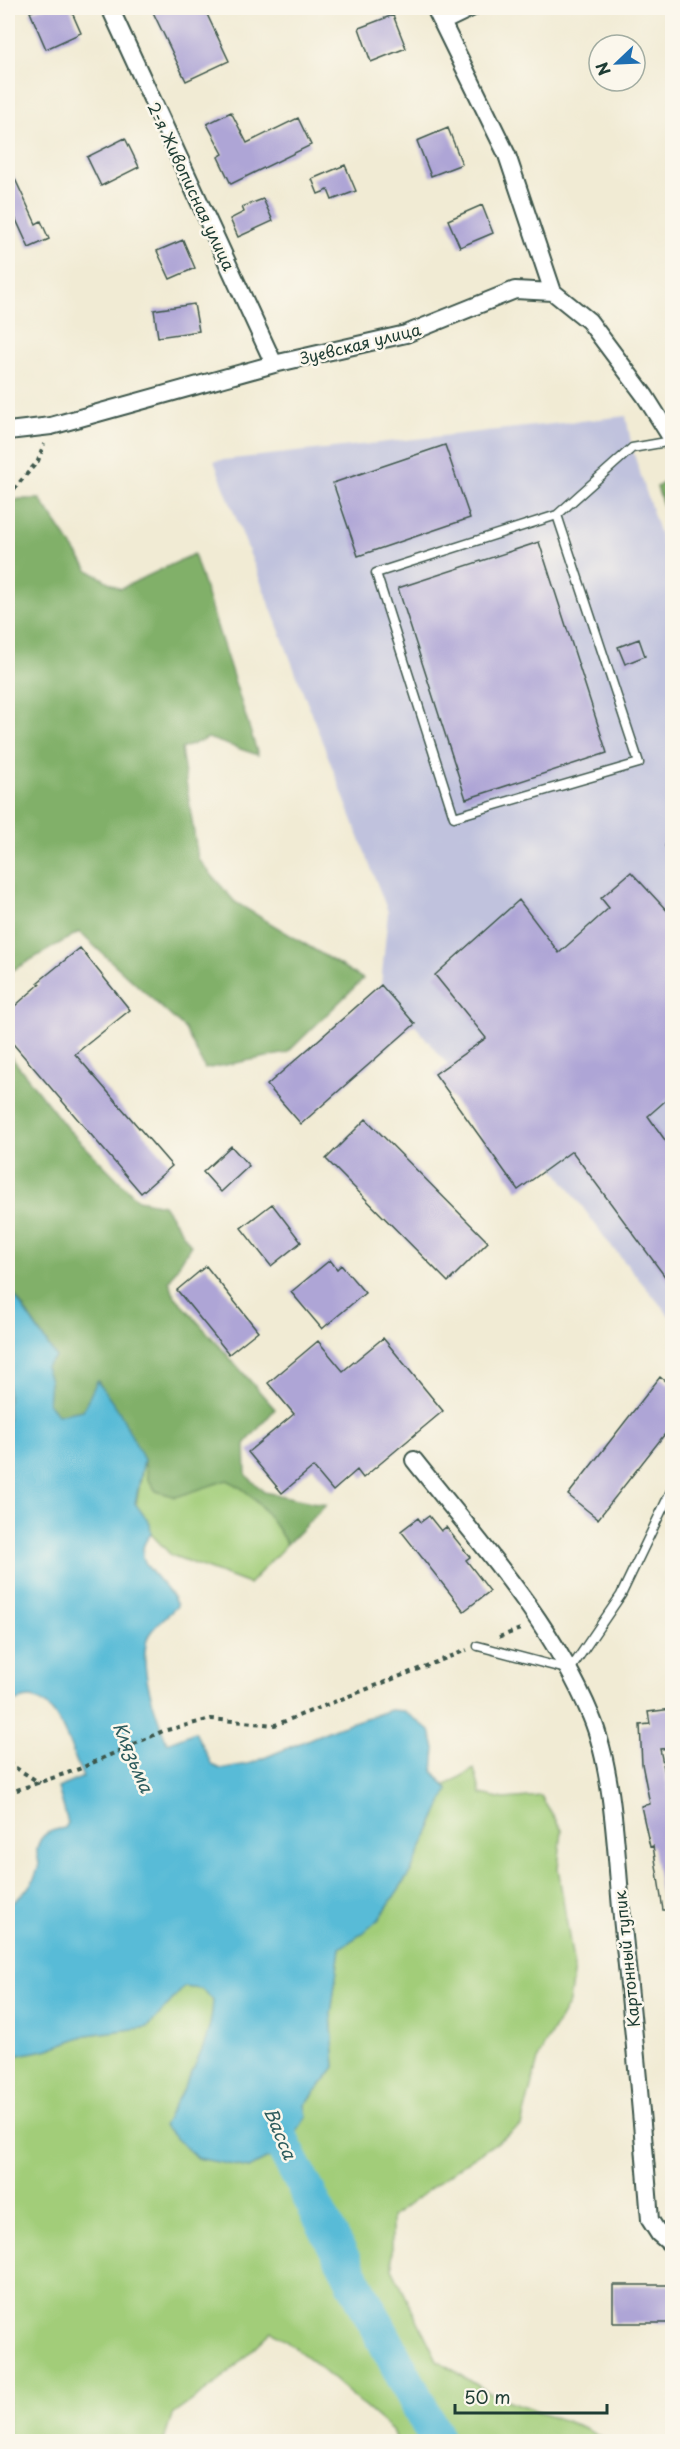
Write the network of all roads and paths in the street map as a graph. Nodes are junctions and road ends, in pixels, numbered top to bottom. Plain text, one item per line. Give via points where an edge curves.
1 (110, 8) edge
2 (471, 8) edge
3 (439, 15) edge
4 (553, 292) junction
5 (274, 364) junction
6 (51, 426) junction
7 (8, 431) edge
8 (672, 440) edge
9 (8, 496) edge
10 (557, 515) junction
11 (414, 1460) dead end
12 (672, 1489) edge
13 (540, 1621) junction
14 (478, 1646) junction
15 (570, 1670) junction
16 (8, 1763) edge
17 (40, 1783) junction
18 (8, 1793) edge
19 (672, 2245) edge

1 - 5 street, 2-я Живописная улица
2 - 3 street
3 - 4 street via 507,155
4 - 5 street, Зуевская улица via 515,290 406,334
4 - 8 street via 589,321 645,396
5 - 6 street, Зуевская улица
6 - 7 street, Зуевская улица
6 - 9 path via 38,461
8 - 10 lane via 632,448
10 - 10 lane via 639,763 454,817 376,573
11 - 13 street, Картонный тупик
12 - 15 lane via 621,1595
13 - 14 path
13 - 15 street, Картонный тупик
14 - 15 lane
14 - 17 path via 275,1725 211,1719 163,1731
15 - 19 street, Картонный тупик via 592,1718 607,1776 650,2220
16 - 17 path
17 - 18 path

